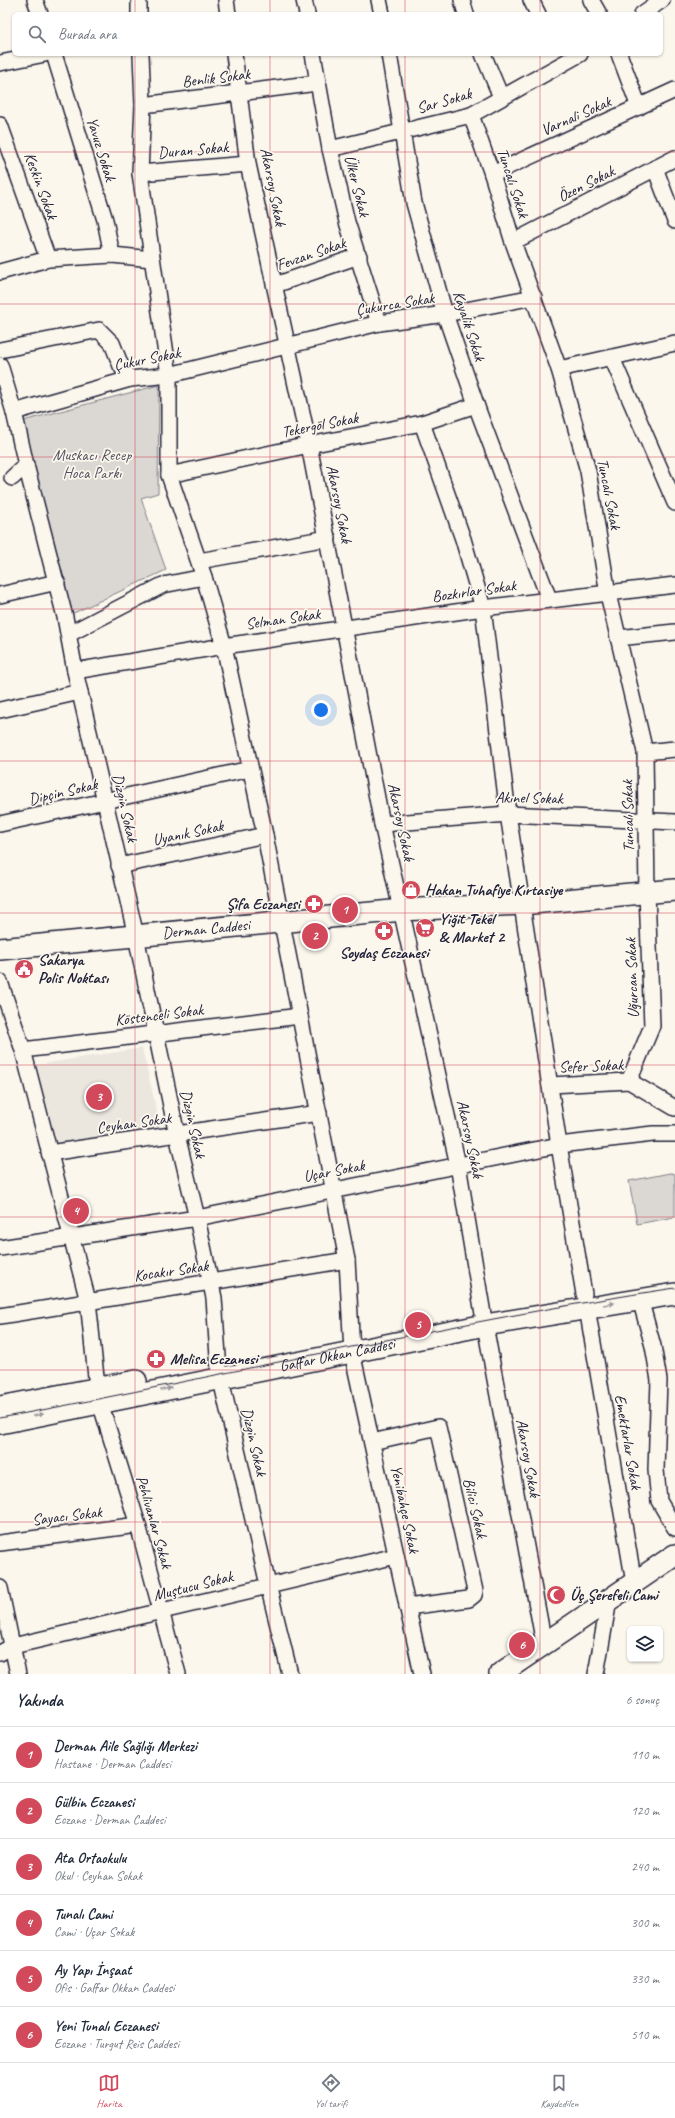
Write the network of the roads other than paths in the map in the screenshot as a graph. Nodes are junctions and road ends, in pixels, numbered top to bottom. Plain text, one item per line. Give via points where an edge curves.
1 (35, 0) edge
2 (139, 0) edge
3 (226, 0) edge
4 (304, 0) edge
5 (379, 0) edge
6 (462, 0) edge
7 (531, 0) edge
8 (591, 0) edge
9 (662, 0) edge
10 (39, 12) edge
11 (139, 12) edge
12 (228, 12) edge
13 (306, 12) edge
14 (382, 12) edge
15 (465, 12) edge
16 (537, 12) edge
17 (598, 12) edge
18 (645, 12) edge
19 (35, 56) edge
20 (55, 56) edge
21 (141, 56) edge
22 (234, 56) edge
23 (313, 56) edge
24 (389, 56) edge
25 (484, 56) edge
26 (573, 56) edge
27 (620, 56) edge
28 (559, 60) edge
29 (0, 63) edge
30 (317, 83) junction
31 (675, 90) edge
32 (241, 94) junction
33 (501, 97) junction
34 (143, 105) junction
35 (639, 107) junction
36 (471, 115) junction
37 (0, 125) edge
38 (402, 131) junction
39 (330, 148) junction
40 (675, 158) edge
41 (248, 164) junction
42 (655, 168) junction
43 (140, 172) junction
44 (492, 174) junction
45 (675, 221) edge
46 (512, 242) junction
47 (112, 255) junction
48 (358, 256) junction
49 (48, 259) junction
50 (152, 259) junction
51 (0, 272) edge
52 (275, 285) junction
53 (534, 297) junction
54 (445, 314) junction
55 (379, 323) junction
56 (675, 343) edge
57 (287, 344) junction
58 (0, 350) edge
59 (612, 358) junction
60 (0, 365) edge
61 (559, 369) junction
62 (169, 375) junction
63 (130, 379) junction
64 (476, 405) junction
65 (14, 412) junction
66 (422, 423) junction
67 (309, 445) junction
68 (26, 465) junction
69 (169, 475) junction
70 (6, 479) edge
71 (30, 480) junction
72 (675, 503) edge
73 (328, 538) junction
74 (199, 561) junction
75 (204, 577) junction
76 (57, 582) junction
77 (675, 585) edge
78 (608, 594) junction
79 (0, 595) edge
80 (549, 599) junction
81 (483, 608) junction
82 (346, 628) junction
83 (675, 632) edge
84 (69, 634) junction
85 (618, 638) junction
86 (224, 646) junction
87 (75, 671) junction
88 (80, 692) junction
89 (0, 710) edge
90 (675, 749) edge
91 (645, 752) junction
92 (250, 769) junction
93 (105, 801) junction
94 (508, 814) junction
95 (646, 821) junction
96 (675, 822) edge
97 (0, 824) edge
98 (382, 824) junction
99 (265, 835) junction
100 (119, 866) junction
101 (675, 890) edge
102 (647, 893) junction
103 (521, 904) junction
104 (402, 910) junction
105 (281, 922) junction
106 (136, 936) junction
107 (0, 949) edge
108 (0, 982) edge
109 (300, 1016) junction
110 (155, 1033) junction
111 (23, 1050) junction
112 (629, 1081) junction
113 (550, 1085) junction
114 (675, 1108) edge
115 (319, 1113) junction
116 (675, 1134) edge
117 (177, 1135) junction
118 (559, 1145) junction
119 (49, 1153) junction
120 (458, 1165) junction
121 (334, 1188) junction
122 (197, 1218) junction
123 (71, 1237) junction
124 (0, 1248) edge
125 (347, 1260) junction
126 (675, 1280) edge
127 (210, 1283) junction
128 (675, 1294) edge
129 (640, 1299) junction
130 (88, 1301) junction
131 (586, 1301) junction
132 (0, 1316) edge
133 (484, 1319) junction
134 (351, 1345) junction
135 (219, 1371) junction
136 (98, 1396) junction
137 (0, 1407) edge
138 (0, 1423) edge
139 (372, 1442) junction
140 (138, 1525) junction
141 (675, 1528) edge
142 (0, 1543) edge
143 (675, 1555) edge
144 (396, 1556) junction
145 (634, 1583) junction
146 (268, 1585) junction
147 (0, 1588) edge
148 (609, 1600) junction
149 (407, 1607) junction
150 (161, 1612) junction
151 (544, 1644) junction
152 (6, 1649) edge
153 (507, 1672) edge
154 (601, 1672) edge
155 (18, 1674) edge
156 (178, 1674) edge
157 (290, 1674) edge
158 (422, 1674) edge

1 - 10 street
2 - 11 street
3 - 12 street
4 - 13 street
5 - 14 street
6 - 15 street
7 - 16 street
8 - 17 street
9 - 18 street
19 - 29 street
20 - 47 street, Yavuz Sokak via 104,220
21 - 34 street, Yenibahçe Sokak
22 - 32 street, Akarsoy Sokak
23 - 30 street, Ülker Sokak
24 - 38 street, Kayalik Sokak
25 - 33 street
26 - 28 street, Sar Sokak
27 - 35 street
28 - 33 street, Sar Sokak
30 - 32 street, Benlik Sokak
30 - 39 street, Ülker Sokak
31 - 35 street, Varnali Sokak
32 - 34 street, Benlik Sokak
32 - 41 street, Akarsoy Sokak
33 - 36 street, Sar Sokak
34 - 43 street, Yenibahçe Sokak
35 - 44 street, Varnali Sokak
36 - 38 street, Sar Sokak
36 - 44 street, Tuncalı Sokak
37 - 49 street, Keskin Sokak
38 - 39 street, Sar Sokak
38 - 54 street, Kayalik Sokak via 414,204
39 - 48 street, Ülker Sokak via 347,222
40 - 42 street, Özen Sokak
41 - 43 street, Duran Sokak
41 - 52 street, Akarsoy Sokak
42 - 45 street
42 - 46 street, Özen Sokak
43 - 50 street, Yenibahçe Sokak
44 - 46 street, Tuncalı Sokak
46 - 53 street, Tuncalı Sokak
47 - 49 street
47 - 50 street
48 - 52 street, Fevzan Sokak
48 - 55 street, Ülker Sokak
49 - 51 street
50 - 62 street, Yenibahçe Sokak
52 - 57 street, Akarsoy Sokak
53 - 54 street, Çukurca Sokak
53 - 61 street, Tuncalı Sokak
54 - 55 street, Çukurca Sokak
54 - 64 street, Kayalik Sokak
55 - 57 street, Çukurca Sokak
56 - 59 street
57 - 62 street, Çukur Sokak
57 - 67 street, Akarsoy Sokak
58 - 63 street via 99,330 112,342 121,366
59 - 61 street
59 - 72 street
60 - 65 street
61 - 78 street, Tuncalı Sokak via 588,470
62 - 63 street, Çukur Sokak
62 - 69 street, Yenibahçe Sokak
63 - 65 street, Çukur Sokak
64 - 66 street, Tekergöl Sokak
64 - 80 street, Kayalik Sokak
65 - 68 street, Dizgin Sokak
66 - 67 street, Tekergöl Sokak
66 - 81 street, Emektarlar Sokak via 463,539
67 - 69 street, Tekergöl Sokak
67 - 73 street, Akarsoy Sokak
68 - 70 street
68 - 71 street, Dizgin Sokak
69 - 74 street, Yenibahçe Sokak
70 - 71 street
71 - 76 street, Dizgin Sokak
73 - 74 street
73 - 82 street, Akarsoy Sokak
74 - 75 street, Yenibahçe Sokak
75 - 84 street via 163,585
75 - 86 street, Yenibahçe Sokak
76 - 79 street
76 - 84 street, Dizgin Sokak
77 - 78 street, Bozkırlar Sokak
78 - 80 street, Bozkırlar Sokak
78 - 85 street, Tuncalı Sokak
80 - 81 street, Bozkırlar Sokak
81 - 82 street, Bozkırlar Sokak
81 - 94 street, Emektarlar Sokak
82 - 86 street, Selman Sokak
82 - 98 street, Akarsoy Sokak
83 - 85 street
84 - 87 street, Dizgin Sokak
85 - 91 street, Tuncalı Sokak
86 - 87 street, Selman Sokak
86 - 92 street, Yenibahçe Sokak
87 - 88 street, Dizgin Sokak
88 - 89 street
88 - 93 street, Dizgin Sokak
90 - 91 street
91 - 95 street, Tuncalı Sokak
92 - 93 street, Dipçin Sokak
92 - 99 street, Yenibahçe Sokak
93 - 97 street, Dipçin Sokak
93 - 100 street, Dizgin Sokak
94 - 95 street, Akınel Sokak
94 - 98 street, Akınel Sokak
94 - 103 street, Emektarlar Sokak
95 - 96 street, Akınel Sokak
95 - 102 street, Tuncalı Sokak
98 - 104 street, Akarsoy Sokak
99 - 100 street, Uyanık Sokak
99 - 105 street, Yenibahçe Sokak
100 - 106 street, Dizgin Sokak
101 - 102 main road, Derman Caddesi
102 - 103 main road, Derman Caddesi
102 - 112 street, Uğurcan Sokak via 652,1026
103 - 104 main road, Derman Caddesi
103 - 113 street, Emektarlar Sokak
104 - 105 main road, Derman Caddesi
104 - 120 street, Akarsoy Sokak
105 - 106 main road, Derman Caddesi
105 - 109 street, Yenibahçe Sokak
106 - 107 main road, Derman Caddesi
106 - 110 street, Dizgin Sokak
108 - 111 street, Pehlivanlar Sokak
109 - 110 street, Köstenceli Sokak
109 - 115 street, Yenibahçe Sokak
110 - 111 street, Köstenceli Sokak
110 - 117 street, Dizgin Sokak
111 - 119 street, Pehlivanlar Sokak
112 - 113 street, Sefer Sokak
112 - 114 street, Sefer Sokak
113 - 118 street, Emektarlar Sokak
115 - 117 street, Ceyhan Sokak
115 - 121 street, Yenibahçe Sokak
116 - 118 street, Uçar Sokak via 653,1134
117 - 119 street, Ceyhan Sokak
117 - 122 street, Dizgin Sokak
118 - 120 street, Uçar Sokak
118 - 131 street, Emektarlar Sokak
119 - 123 street, Pehlivanlar Sokak
120 - 121 street, Uçar Sokak
120 - 133 street, Akarsoy Sokak
121 - 122 street, Uçar Sokak
121 - 125 street, Yenibahçe Sokak
122 - 123 street, Uçar Sokak
122 - 127 street, Dizgin Sokak
123 - 124 street, Uçar Sokak
123 - 130 street, Pehlivanlar Sokak
125 - 127 street, Kocakır Sokak
125 - 134 street, Yenibahçe Sokak
126 - 131 main road, Gaffar Okkan Caddesi
127 - 130 street, Kocakır Sokak
127 - 135 street, Dizgin Sokak via 214,1298
128 - 129 main road, Gaffar Okkan Caddesi
131 -> 129 main road, Gaffar Okkan Caddesi
129 - 141 street via 659,1380 656,1470 659,1501
130 - 132 street, Kocakır Sokak
130 - 136 street, Pehlivanlar Sokak
131 - 133 main road, Gaffar Okkan Caddesi
131 - 145 street, Emektarlar Sokak
133 - 134 main road, Gaffar Okkan Caddesi
133 - 151 street, Akarsoy Sokak
134 - 135 main road, Gaffar Okkan Caddesi
134 - 139 street, Yenibahçe Sokak
135 - 136 main road, Gaffar Okkan Caddesi
135 - 146 street, Dizgin Sokak
136 - 137 main road, Gaffar Okkan Caddesi
138 -> 136 main road, Gaffar Okkan Caddesi
136 - 140 street, Pehlivanlar Sokak
139 - 144 street, Yenibahçe Sokak
139 - 149 street, Bilici Sokak via 438,1427 475,1591 469,1599
140 - 142 street, Sayacı Sokak
140 - 150 street, Pehlivanlar Sokak
143 - 145 main road
144 - 146 street, Muştucu Sokak
144 - 149 street, Yenibahçe Sokak
145 - 148 main road
146 - 150 street, Muştucu Sokak
146 - 157 street, Dizgin Sokak
147 - 152 street
148 - 151 main road
148 - 154 street
149 - 158 street, Yenibahçe Sokak
150 - 152 street, Muştucu Sokak
150 - 156 street, Pehlivanlar Sokak
151 - 153 main road
152 - 155 street

